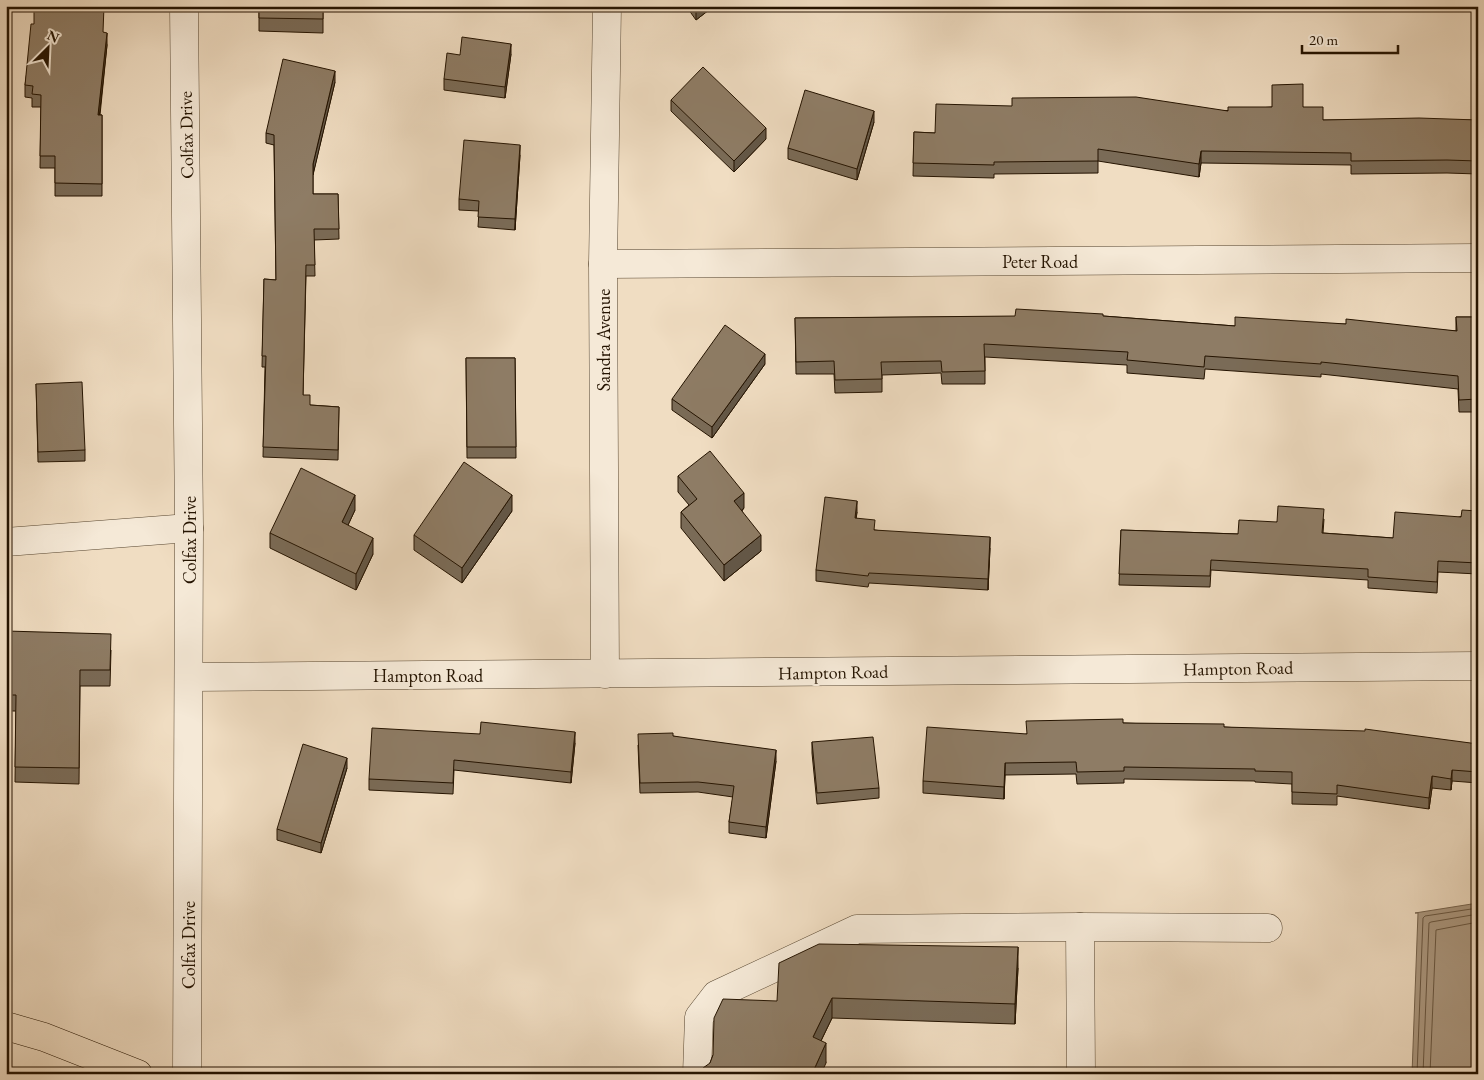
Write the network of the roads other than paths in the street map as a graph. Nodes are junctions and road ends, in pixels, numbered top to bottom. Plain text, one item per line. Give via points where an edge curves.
1 (184, 6) edge
2 (607, 6) edge
3 (1478, 258) edge
4 (603, 264) junction
5 (189, 528) junction
6 (6, 542) edge
7 (1478, 666) edge
8 (605, 674) junction
9 (188, 677) junction
10 (1080, 927) junction
11 (1268, 928) dead end
12 (6, 1026) edge
13 (138, 1074) edge
14 (187, 1074) edge
15 (696, 1074) edge
16 (1081, 1074) edge

1 - 5 street, Colfax Drive
2 - 4 street, Sandra Avenue
3 - 4 street, Peter Road
4 - 8 street, Sandra Avenue
5 - 6 street
5 - 9 street, Colfax Drive
7 - 8 street, Hampton Road
8 - 9 street, Hampton Road
9 - 14 street, Colfax Drive
10 - 11 street
10 - 15 street via 857,929 716,994 699,1017
10 - 16 street
12 - 13 main road via 44,1037

